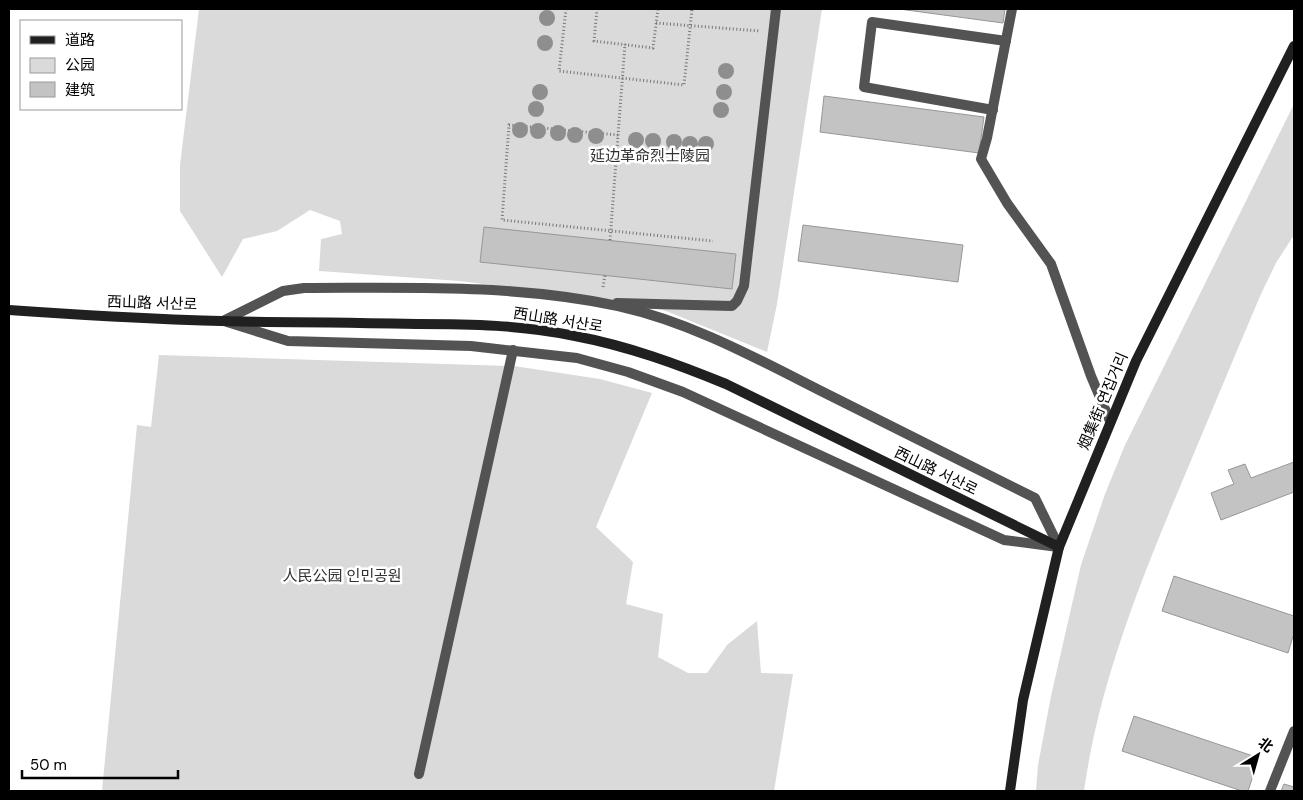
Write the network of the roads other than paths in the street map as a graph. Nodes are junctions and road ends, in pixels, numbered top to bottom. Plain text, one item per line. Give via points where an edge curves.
1 (776, 9) edge
2 (1012, 9) edge
3 (1006, 41) junction
4 (1294, 46) edge
5 (993, 110) junction
6 (601, 303) junction
7 (9, 310) edge
8 (223, 321) junction
9 (513, 350) junction
10 (1110, 421) junction
11 (1059, 547) junction
12 (1294, 732) edge
13 (419, 774) dead end
14 (1010, 791) edge
15 (1270, 791) edge

1 - 6 street via 744,286 737,301 732,306
2 - 3 street
3 - 5 street
3 - 5 street via 872,22 864,87
4 - 10 street, 烟集街 연집거리 via 1136,361
5 - 10 street via 981,159 1006,202 1051,264
6 - 8 street via 535,293 464,288 304,288 283,291
6 - 11 street via 666,320 726,343 1035,498
7 - 8 street, 西山路 서산로
8 - 9 street via 288,341
8 - 11 street, 西山路 서산로 via 518,327 574,335 628,348 726,384
9 - 11 street via 577,358 628,372 682,392 1004,540
9 - 13 street
10 - 11 street, 烟集街 연집거리
11 - 14 street, 烟集街 연집거리 via 1023,700
12 - 15 street

